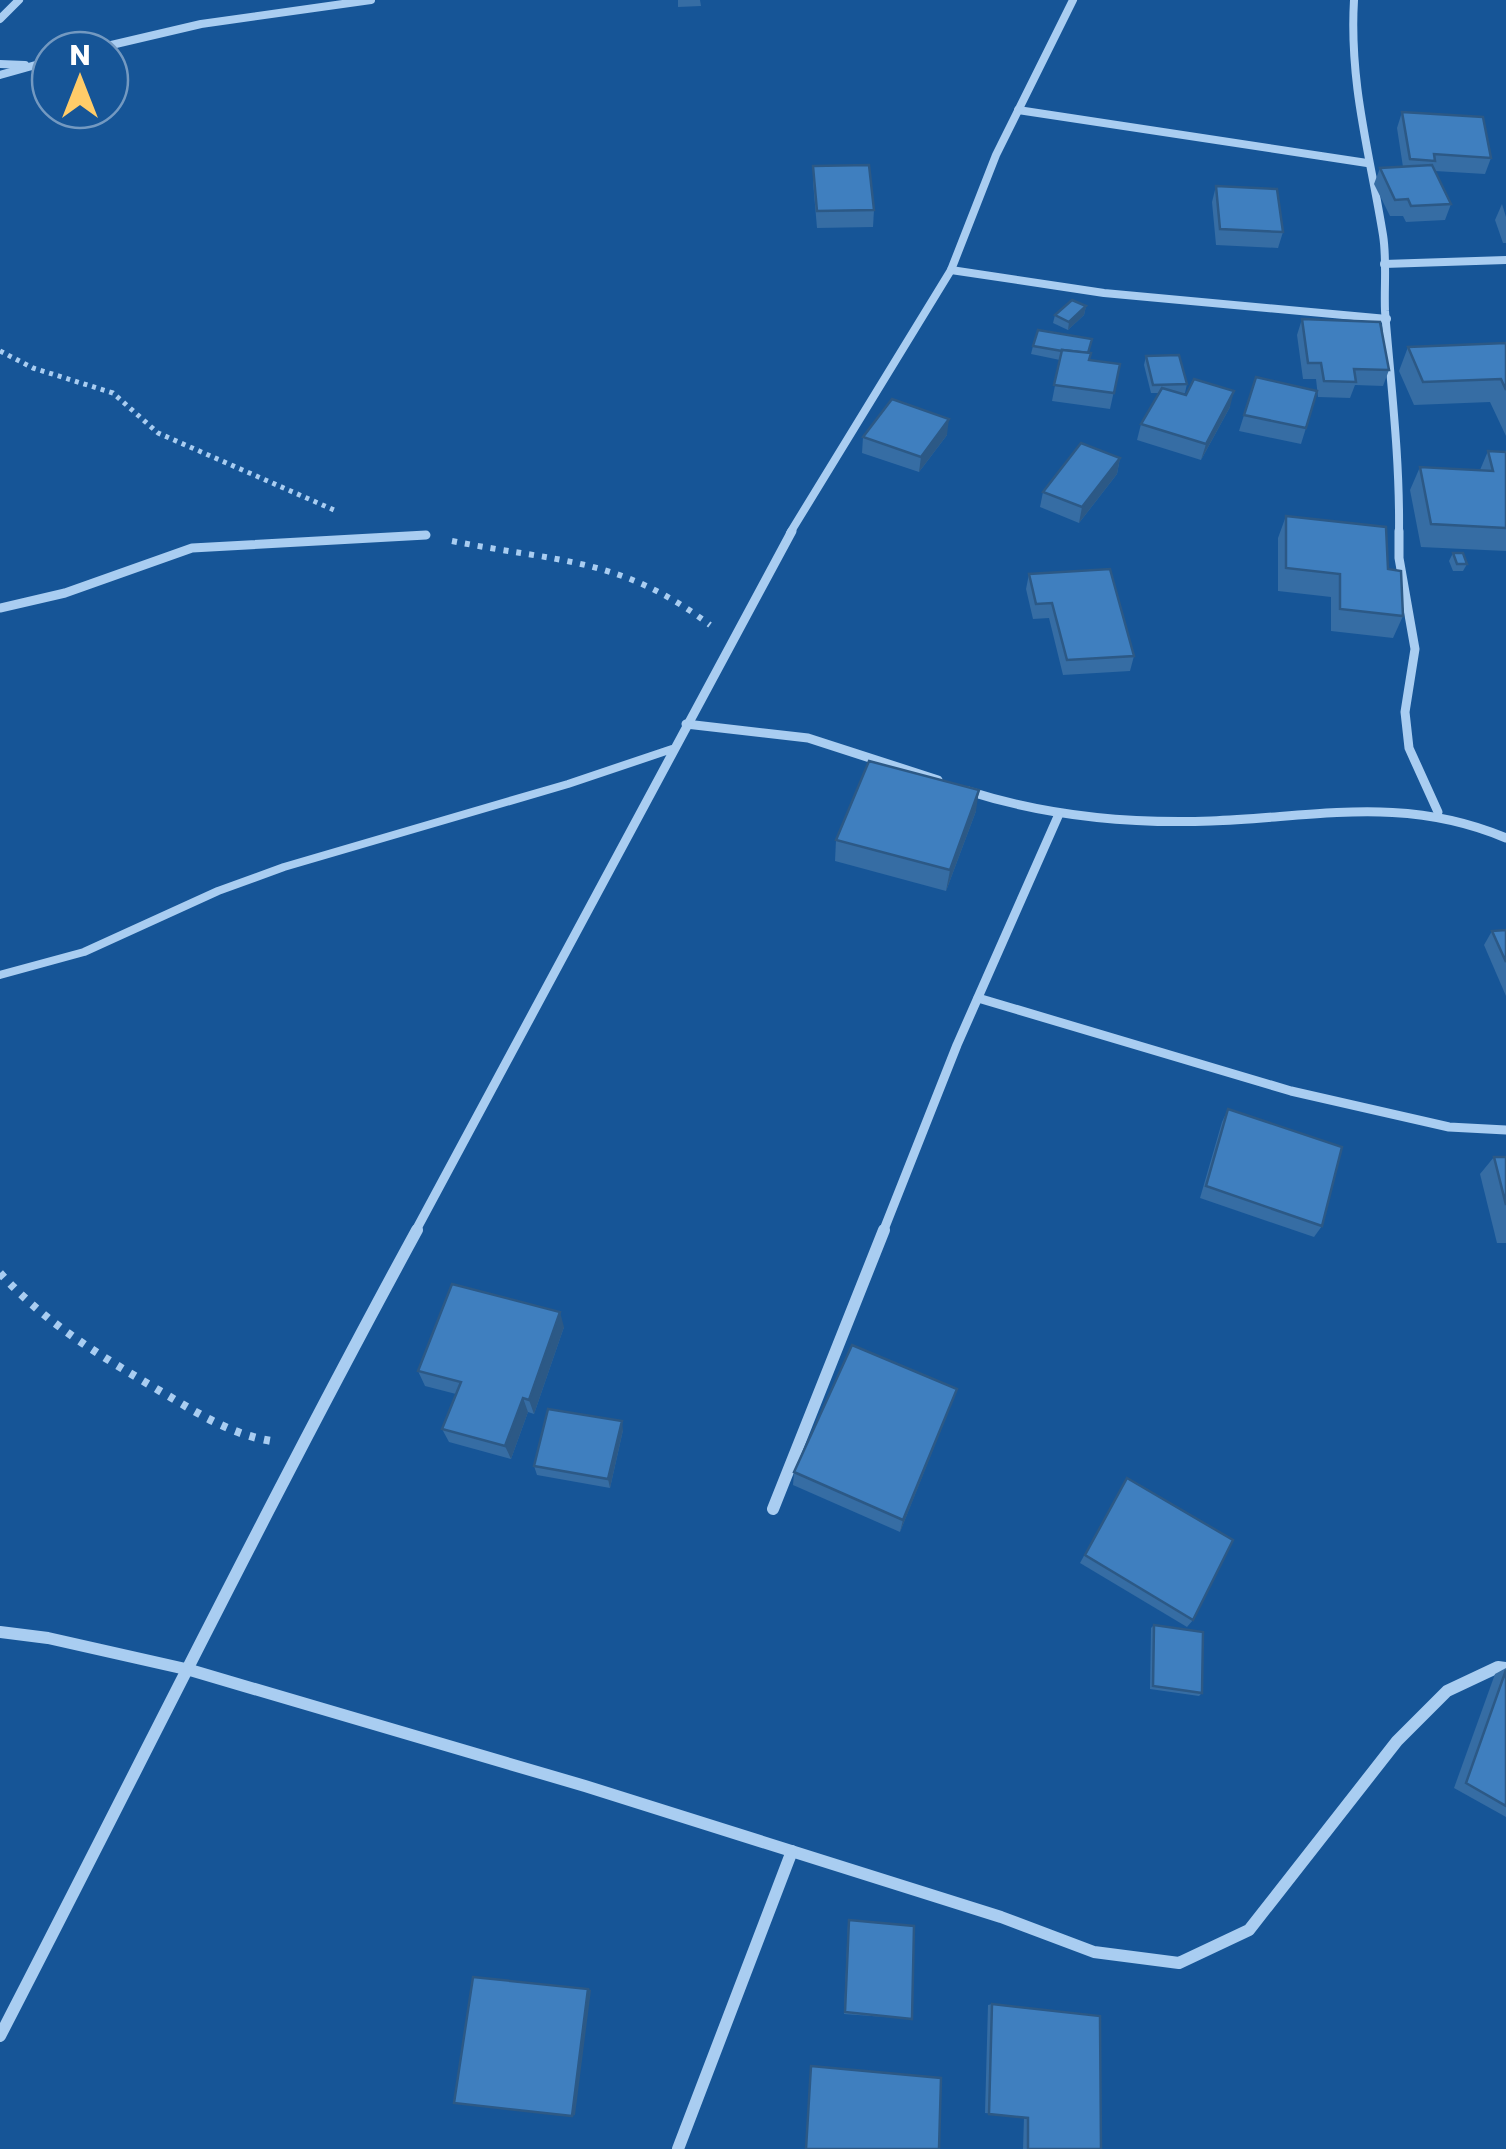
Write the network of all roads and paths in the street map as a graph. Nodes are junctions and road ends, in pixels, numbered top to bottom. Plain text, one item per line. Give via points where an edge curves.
1 (18, 0) edge
2 (371, 0) edge
3 (1073, 0) edge
4 (1354, 0) edge
5 (0, 19) edge
6 (130, 41) edge
7 (0, 64) edge
8 (30, 65) edge
9 (30, 67) edge
10 (0, 75) edge
11 (1018, 110) junction
12 (1367, 163) junction
13 (1506, 260) edge
14 (1384, 264) junction
15 (951, 270) junction
16 (1387, 320) junction
17 (0, 352) edge
18 (346, 514) dead end
19 (426, 536) joint
20 (0, 608) edge
21 (731, 643) junction
22 (686, 724) junction
23 (672, 749) junction
24 (1438, 812) junction
25 (1059, 814) junction
26 (1506, 838) edge
27 (0, 975) edge
28 (978, 998) junction
29 (1506, 1130) edge
30 (0, 1274) edge
31 (300, 1445) junction
32 (773, 1508) dead end
33 (0, 1632) edge
34 (1506, 1668) edge
35 (190, 1670) junction
36 (792, 1851) junction
37 (0, 2036) edge
38 (678, 2149) edge

1 - 5 street
2 - 6 street
3 - 11 street
4 - 12 street via 1352,50
7 - 8 street
9 - 10 street
11 - 12 street
11 - 15 street
12 - 14 street
13 - 14 street
14 - 16 street
15 - 16 street via 1104,293
15 - 21 street via 802,512
16 - 24 street via 1400,558 1415,649 1405,712 1409,748
17 - 18 path via 113,393 158,433
19 - 20 street via 192,548 65,593
19 - 21 path via 630,573 676,596
21 - 22 street
22 - 23 street
22 - 25 street via 808,738 994,800
23 - 27 lane via 284,867 84,952
23 - 31 street
24 - 25 street via 1208,822
24 - 26 street
25 - 28 street
28 - 29 street via 1291,1091 1449,1128
28 - 32 street
30 - 31 path via 30,1308 108,1364 231,1432
31 - 35 street
33 - 35 street
34 - 36 street via 1446,1691 1398,1741 1249,1930 1179,1963 1094,1952
35 - 36 street
35 - 37 street
36 - 38 street

